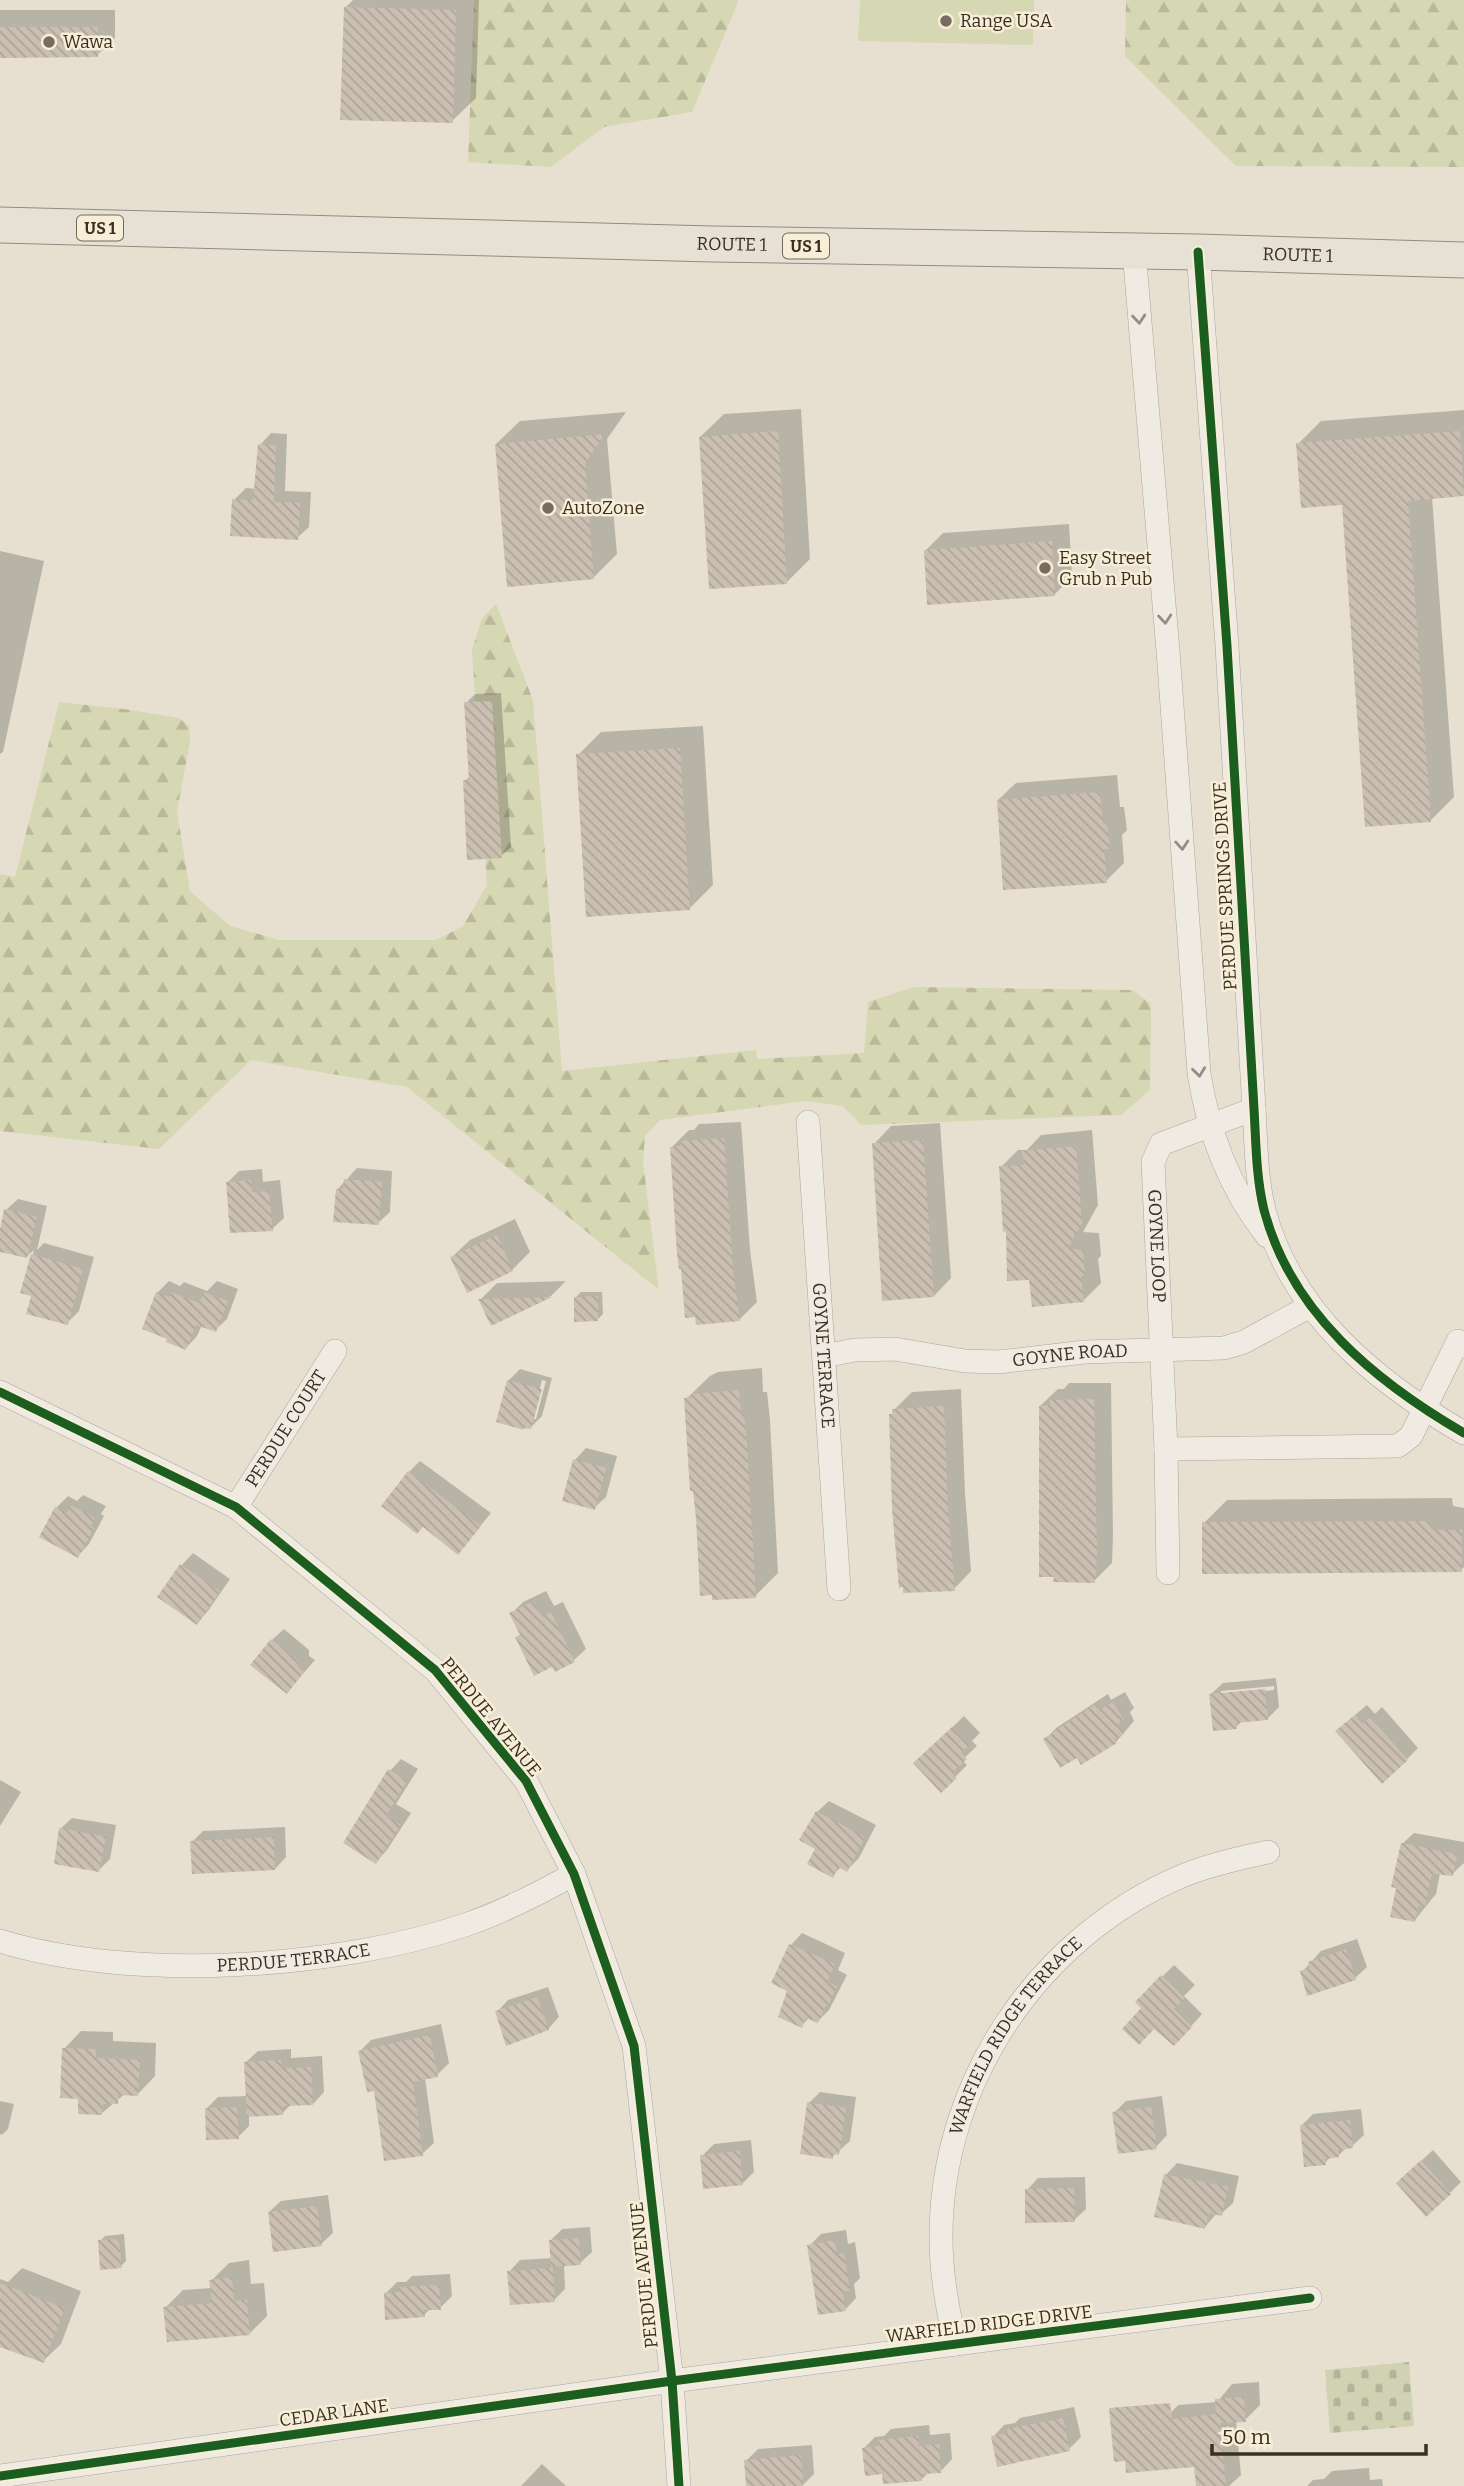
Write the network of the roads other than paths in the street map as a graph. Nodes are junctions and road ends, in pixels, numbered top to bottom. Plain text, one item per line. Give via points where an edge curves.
1 (0, 225) edge
2 (1134, 251) junction
3 (1198, 252) junction
4 (1464, 260) edge
5 (1254, 1109) junction
6 (808, 1122) dead end
7 (1210, 1125) junction
8 (1278, 1250) junction
9 (1310, 1306) junction
10 (1464, 1346) edge
11 (1162, 1350) junction
12 (335, 1351) dead end
13 (824, 1356) junction
14 (0, 1392) edge
15 (1423, 1409) junction
16 (1464, 1433) edge
17 (1166, 1450) junction
18 (236, 1507) junction
19 (1168, 1573) dead end
20 (839, 1589) dead end
21 (1268, 1852) dead end
22 (574, 1874) junction
23 (0, 1941) edge
24 (1310, 2298) dead end
25 (955, 2344) junction
26 (672, 2381) junction
27 (0, 2476) edge
28 (679, 2486) edge

1 - 2 main road, ROUTE 1 / US 1
2 - 3 main road, ROUTE 1 / US 1
2 -> 7 street, PERDUE SPRINGS DRIVE via 1199,1073
3 - 4 main road, ROUTE 1 / US 1
3 - 5 street, PERDUE SPRINGS DRIVE
5 - 7 street, GOYNE LOOP
5 - 8 street, PERDUE SPRINGS DRIVE via 1264,1209
6 - 13 street, GOYNE TERRACE
7 - 8 street, PERDUE SPRINGS DRIVE via 1234,1186
7 - 11 street, GOYNE LOOP via 1161,1143 1153,1162
8 - 9 street, PERDUE SPRINGS DRIVE
9 - 11 street, GOYNE ROAD via 1224,1348
9 - 15 street, PERDUE SPRINGS DRIVE via 1355,1357
10 - 15 street via 1458,1341
11 - 13 street, GOYNE ROAD via 1085,1352 999,1362 895,1349
11 - 17 street, GOYNE LOOP
12 - 18 street, PERDUE COURT
13 - 20 street, GOYNE TERRACE
14 - 18 street, PERDUE AVENUE
15 - 16 street, PERDUE SPRINGS DRIVE
15 - 17 street via 1411,1436 1398,1446
17 - 19 street, GOYNE LOOP
18 - 22 street, PERDUE AVENUE via 435,1670 526,1781
21 - 25 street, WARFIELD RIDGE TERRACE via 1181,1877 1086,1934 1022,1998 994,2040 963,2110 944,2186 944,2292
22 - 23 street, PERDUE TERRACE via 467,1924 329,1955 160,1965 86,1959
22 - 26 street, PERDUE AVENUE via 634,2046
24 - 25 street, WARFIELD RIDGE DRIVE
25 - 26 street, WARFIELD RIDGE DRIVE
26 - 27 street, CEDAR LANE
26 - 28 street, PERDUE AVENUE

